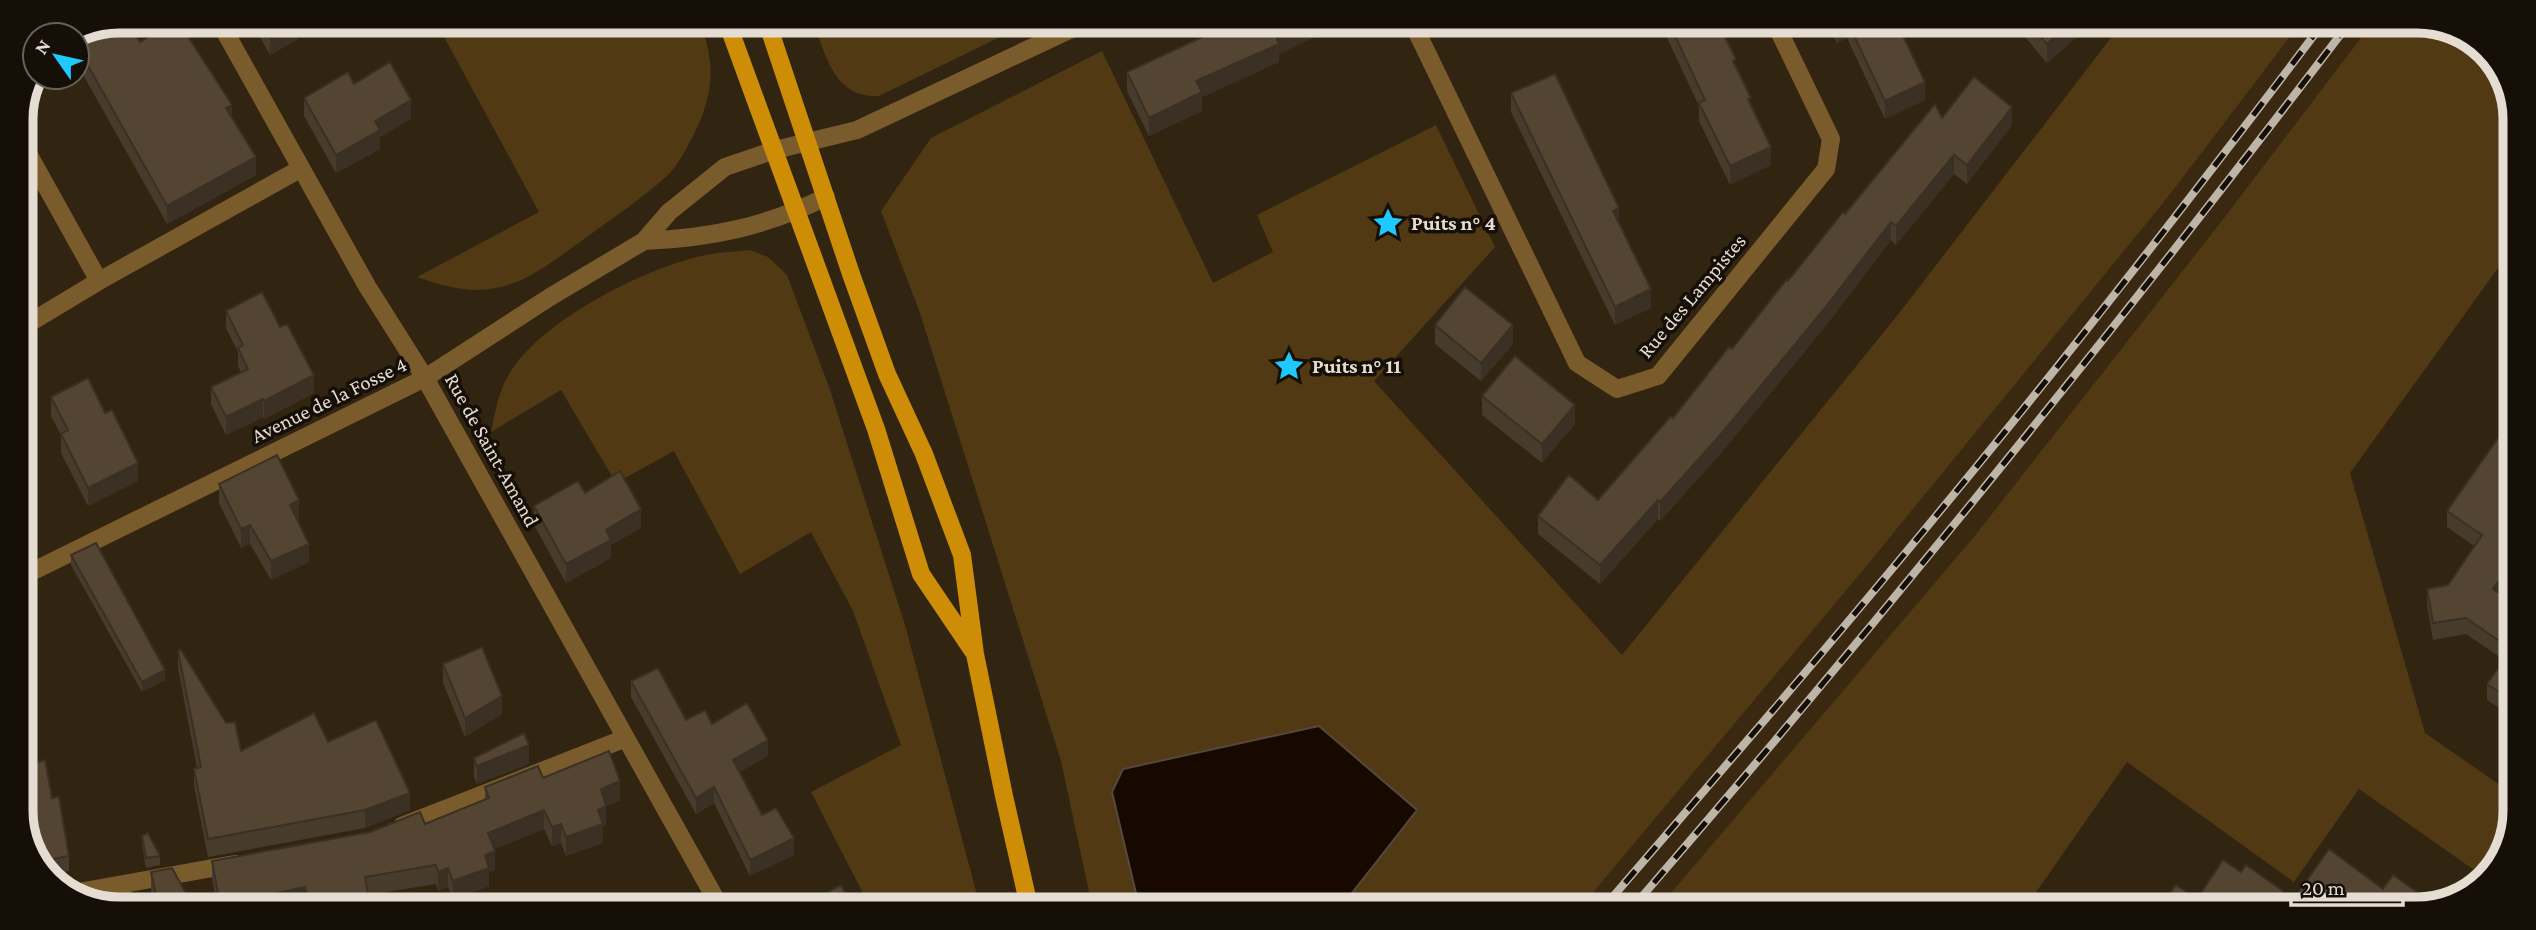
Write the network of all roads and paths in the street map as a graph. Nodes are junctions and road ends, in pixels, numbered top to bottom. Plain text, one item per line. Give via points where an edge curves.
1 (226, 33) edge
2 (731, 33) edge
3 (770, 33) edge
4 (1063, 33) edge
5 (1417, 33) edge
6 (1780, 33) edge
7 (808, 142) junction
8 (775, 150) junction
9 (33, 163) edge
10 (300, 169) junction
11 (826, 197) junction
12 (796, 212) junction
13 (644, 241) junction
14 (99, 281) junction
15 (33, 321) edge
16 (425, 378) junction
17 (33, 571) edge
18 (975, 654) junction
19 (626, 738) junction
20 (381, 834) edge
21 (258, 859) edge
22 (121, 885) junction
23 (89, 891) edge
24 (124, 897) edge
25 (715, 897) edge
26 (1027, 897) edge

1 - 10 street, Rue de Saint-Amand
2 - 8 main road
3 - 7 main road
4 - 7 street, Avenue de la Fosse 4 via 857,130
5 - 6 street, Rue des Lampistes via 1577,363 1616,389 1658,376 1826,169 1831,139
7 - 8 street, Avenue de la Fosse 4
7 - 11 main road
8 - 12 main road
8 - 13 street, Avenue de la Fosse 4 via 726,167 669,212
9 - 14 street
10 - 14 street
10 - 16 street, Rue de Saint-Amand
11 - 12 street, Avenue de la Fosse 4
11 - 18 main road via 887,374 924,454 962,555
12 - 13 street, Avenue de la Fosse 4 via 730,232
12 - 18 main road via 876,429 921,574
13 - 16 street, Avenue de la Fosse 4
14 - 15 street
16 - 17 street, Avenue de la Fosse 4
16 - 19 street, Rue de Saint-Amand
18 - 26 main road
19 - 20 street
19 - 25 street, Rue de Saint-Amand
21 - 22 street
22 - 23 street
22 - 24 street

